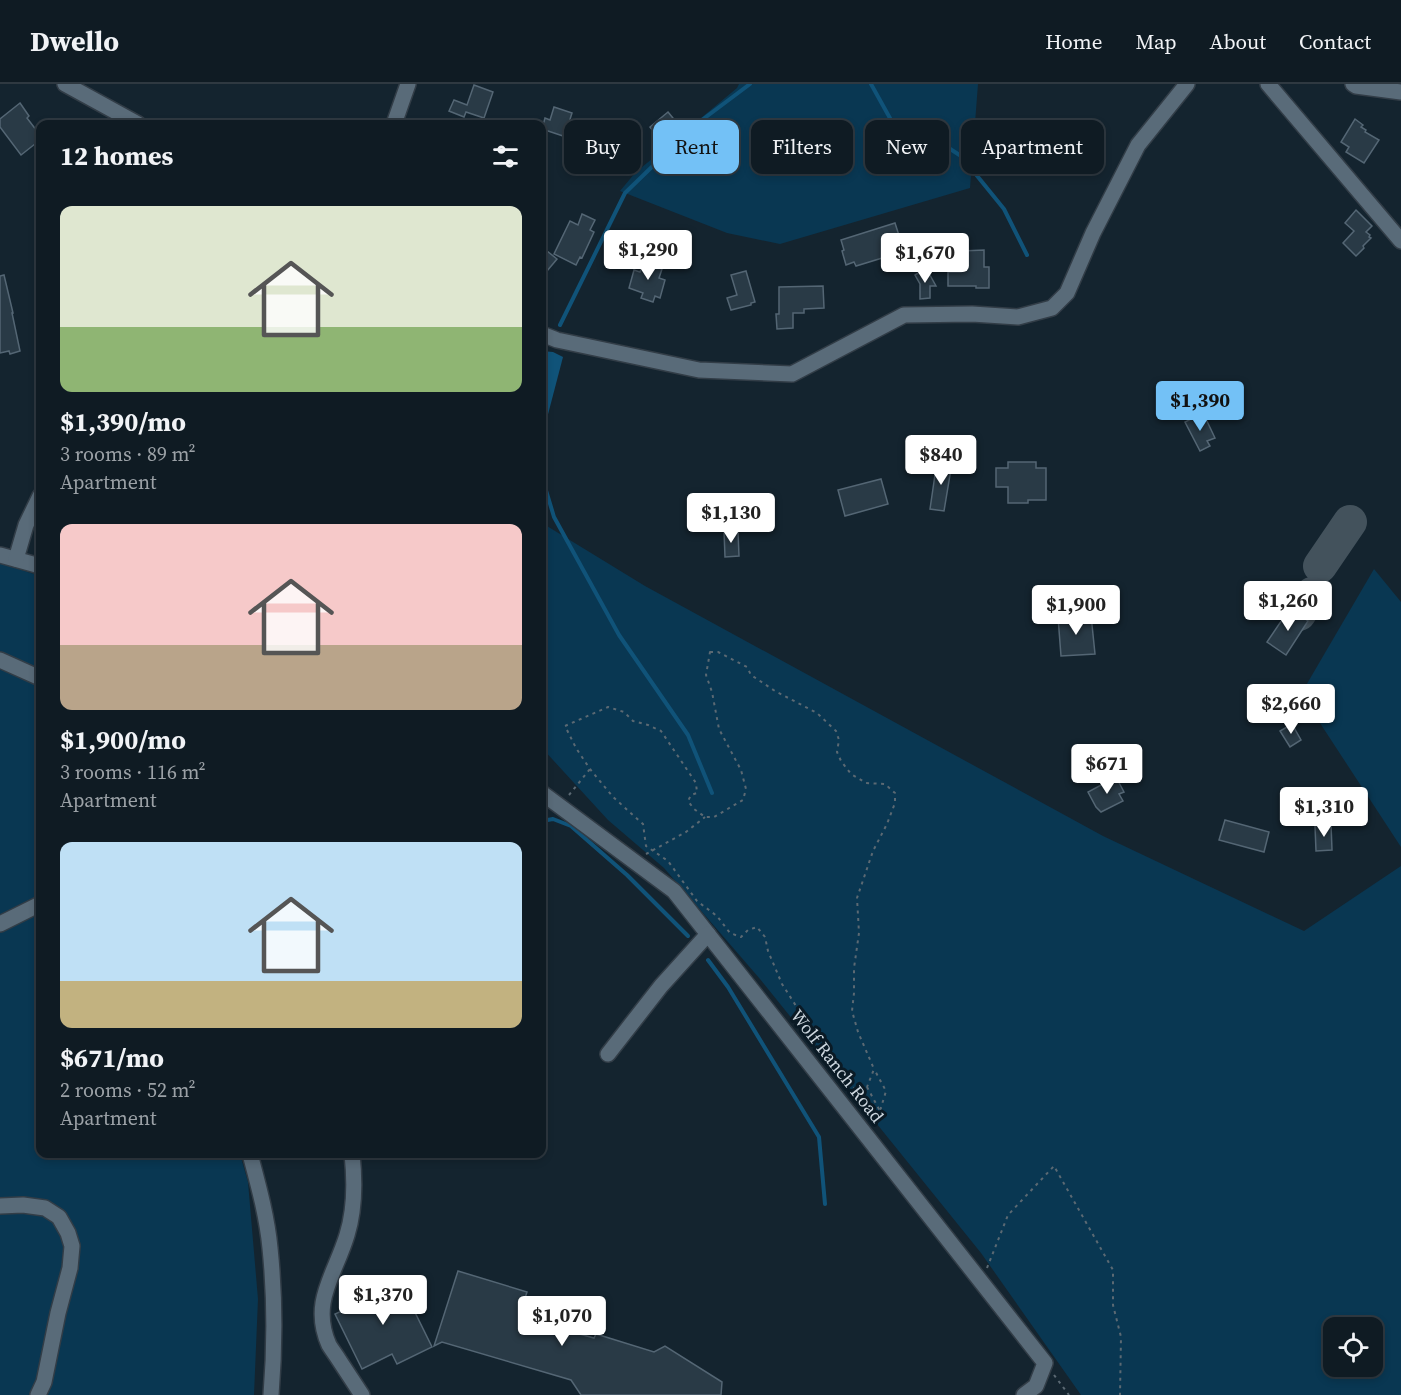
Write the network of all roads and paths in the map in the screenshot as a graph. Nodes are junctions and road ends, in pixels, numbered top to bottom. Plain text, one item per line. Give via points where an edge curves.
1 (65, 84) edge
2 (408, 84) edge
3 (1187, 84) edge
4 (1268, 84) edge
5 (1353, 84) edge
6 (1401, 92) edge
7 (131, 120) edge
8 (395, 120) edge
9 (1401, 241) edge
10 (546, 336) edge
11 (36, 503) edge
12 (0, 555) edge
13 (16, 559) junction
14 (36, 565) edge
15 (0, 660) edge
16 (36, 676) edge
17 (590, 769) junction
18 (546, 796) edge
19 (561, 807) junction
20 (705, 817) junction
21 (652, 850) junction
22 (633, 861) junction
23 (36, 906) edge
24 (0, 924) edge
25 (708, 934) junction
26 (608, 1054) dead end
27 (874, 1069) junction
28 (867, 1087) junction
29 (880, 1112) junction
30 (854, 1120) junction
31 (251, 1158) edge
32 (352, 1158) edge
33 (0, 1206) edge
34 (981, 1281) junction
35 (1045, 1363) junction
36 (38, 1395) edge
37 (271, 1395) edge
38 (362, 1395) edge
39 (1023, 1395) edge
40 (1070, 1395) edge
41 (1120, 1395) edge

1 - 7 street
2 - 8 street
3 - 10 street via 1138,145 1067,293 1052,308 1018,317 904,315 792,374 699,370
4 - 9 street
5 - 6 street
11 - 13 street
12 - 13 street
13 - 14 street
15 - 16 street
17 - 19 path
17 - 20 path via 565,726 609,707 624,712 633,721 661,731 696,783 697,794 688,801
17 - 21 path via 643,824 646,846
18 - 19 street, Wolf Ranch Road
19 - 22 street, Wolf Ranch Road
20 - 21 path
20 - 27 path via 714,817 743,800 746,789 741,770 719,729 706,675 710,652 718,652 747,667 751,675 767,686 817,713 836,731 837,752 851,774 866,783 885,784 895,793 895,803 857,898 859,933 852,1011
21 - 22 path
21 - 28 path via 668,861 697,901 717,916 730,933 741,937 758,927 782,984 849,1086 861,1091
22 - 25 street, Wolf Ranch Road via 674,891
23 - 24 street
25 - 26 street
25 - 30 street, Wolf Ranch Road
27 - 28 path
27 - 29 path via 886,1091
28 - 29 path
29 - 30 path
30 - 34 street, Wolf Ranch Road
31 - 37 street via 270,1246 274,1300
32 - 38 street via 354,1191 348,1234 322,1308 329,1346
33 - 36 street via 23,1204 45,1208 59,1217 72,1246
34 - 35 street, Wolf Ranch Road
34 - 41 path via 1008,1215 1054,1166 1113,1270 1113,1305 1121,1336
35 - 39 street via 1036,1386
35 - 40 path

